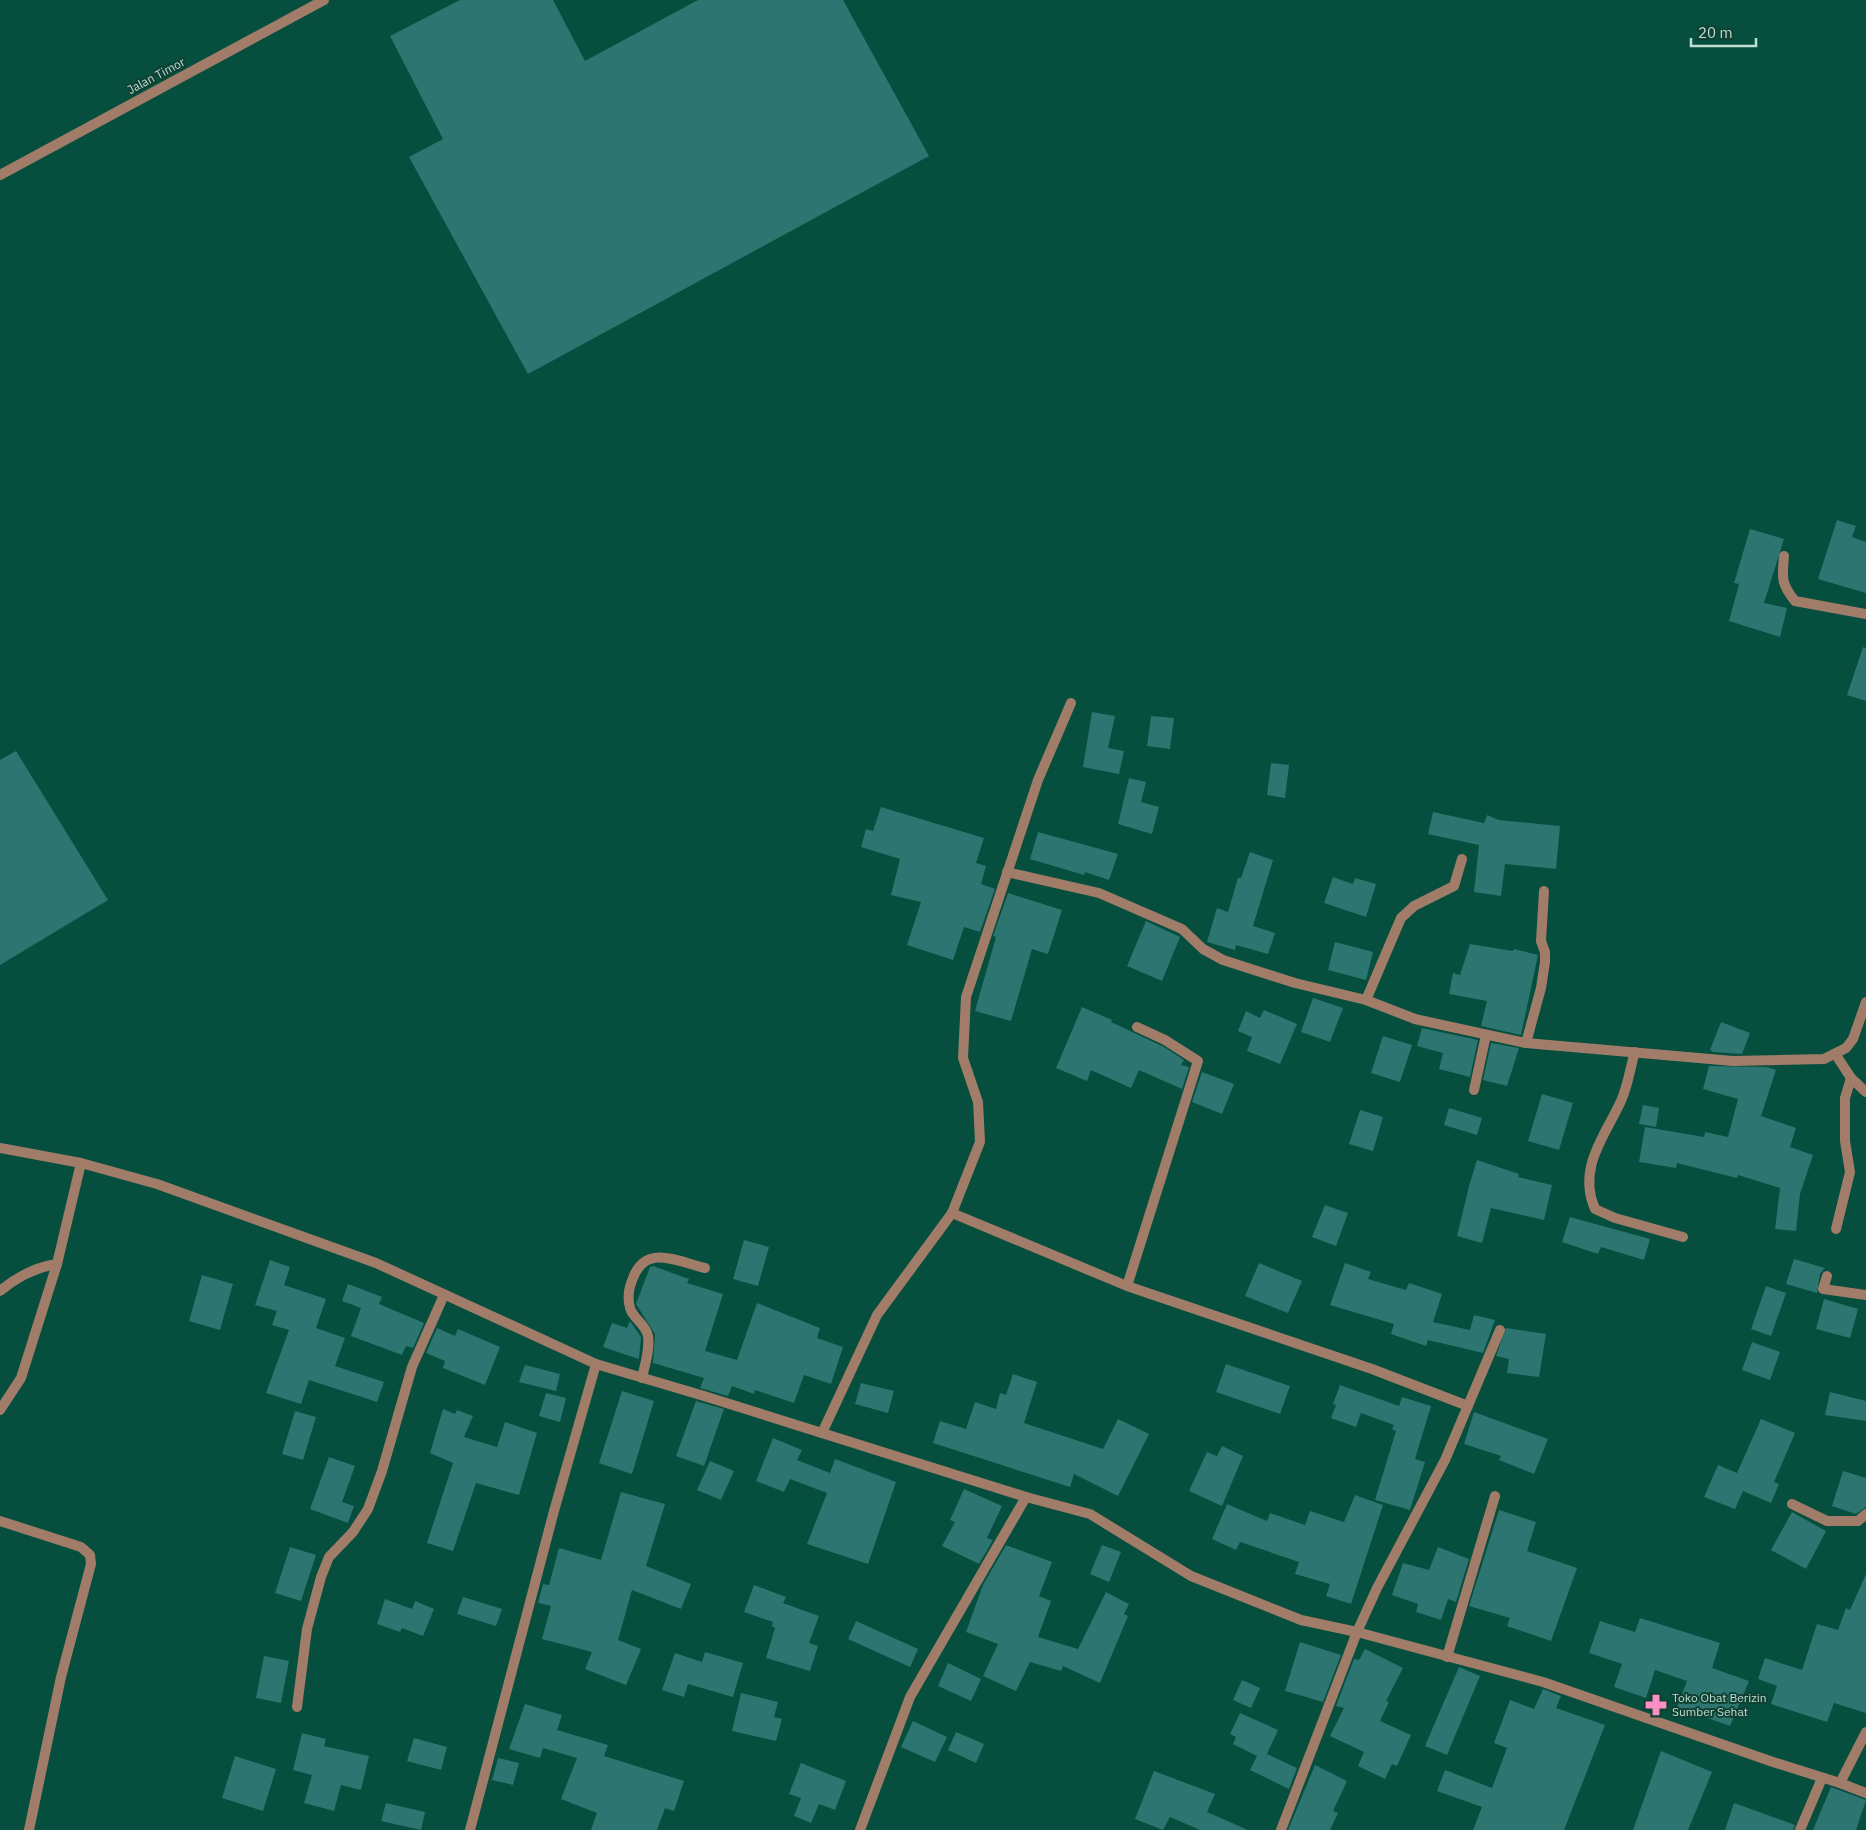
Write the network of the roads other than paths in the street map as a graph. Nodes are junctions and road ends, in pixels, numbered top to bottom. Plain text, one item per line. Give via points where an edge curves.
1 (324, 0) edge
2 (0, 174) edge
3 (1784, 556) dead end
4 (1866, 614) edge
5 (1071, 703) dead end
6 (1462, 859) dead end
7 (1006, 872) junction
8 (1544, 891) dead end
9 (1366, 1000) junction
10 (1866, 1002) edge
11 (1137, 1027) dead end
12 (1486, 1034) junction
13 (1526, 1043) junction
14 (1635, 1052) junction
15 (1836, 1055) junction
16 (1851, 1078) junction
17 (1474, 1090) dead end
18 (1866, 1092) edge
19 (0, 1148) edge
20 (81, 1163) junction
21 (952, 1212) junction
22 (1836, 1229) dead end
23 (1683, 1237) dead end
24 (57, 1264) junction
25 (705, 1268) dead end
26 (1826, 1276) dead end
27 (1127, 1286) junction
28 (0, 1291) edge
29 (444, 1295) junction
30 (1866, 1295) edge
31 (1500, 1330) dead end
32 (596, 1364) junction
33 (642, 1378) junction
34 (1468, 1406) junction
35 (0, 1410) edge
36 (822, 1432) junction
37 (1495, 1496) dead end
38 (1026, 1497) junction
39 (1792, 1504) dead end
40 (1866, 1514) edge
41 (0, 1520) edge
42 (1357, 1632) junction
43 (1447, 1657) junction
44 (297, 1707) dead end
45 (1866, 1732) edge
46 (1822, 1778) junction
47 (1840, 1783) junction
48 (1866, 1793) edge
49 (29, 1830) edge
50 (470, 1830) edge
51 (860, 1830) edge
52 (1281, 1830) edge
53 (1800, 1830) edge

1 - 2 street, Jalan Timor
3 - 4 street via 1784,588 1795,601
5 - 7 street via 1038,780
6 - 9 street via 1454,886 1414,906 1401,918
7 - 9 street via 1099,893 1182,929 1203,949 1223,960 1295,983
7 - 21 street via 966,997 963,1058 978,1102 980,1142
8 - 13 street via 1542,988
9 - 12 street via 1415,1019
10 - 15 street via 1853,1038
11 - 27 street via 1198,1061
12 - 13 street
12 - 17 street
13 - 14 street
14 - 15 street via 1733,1061 1795,1061
14 - 23 street via 1621,1100 1590,1163 1592,1201 1595,1209 1615,1218
15 - 16 street
16 - 18 street
16 - 22 street via 1845,1098 1845,1141 1850,1172
19 - 20 street
20 - 24 street
20 - 29 street via 157,1184 358,1257
21 - 27 street
21 - 36 street via 877,1316
24 - 28 street via 41,1266 26,1273
24 - 35 street via 22,1378
25 - 33 street via 657,1257 648,1258 637,1267 628,1299 630,1309 648,1336 648,1354
26 - 30 street via 1822,1289
27 - 34 street
29 - 32 street
29 - 44 street via 412,1367 368,1509 353,1532 329,1557 321,1577 307,1629
31 - 34 street
32 - 33 street
32 - 50 street
33 - 36 street
34 - 42 street via 1445,1460
36 - 38 street
37 - 43 street
38 - 42 street via 1090,1514 1191,1576 1243,1598 1301,1620
38 - 51 street via 910,1697
39 - 40 street via 1826,1521 1858,1521
41 - 49 street via 81,1547 90,1555 92,1564 61,1677
42 - 43 street
42 - 52 street
43 - 46 street via 1543,1682
45 - 47 street
46 - 47 street
46 - 53 street
47 - 48 street

